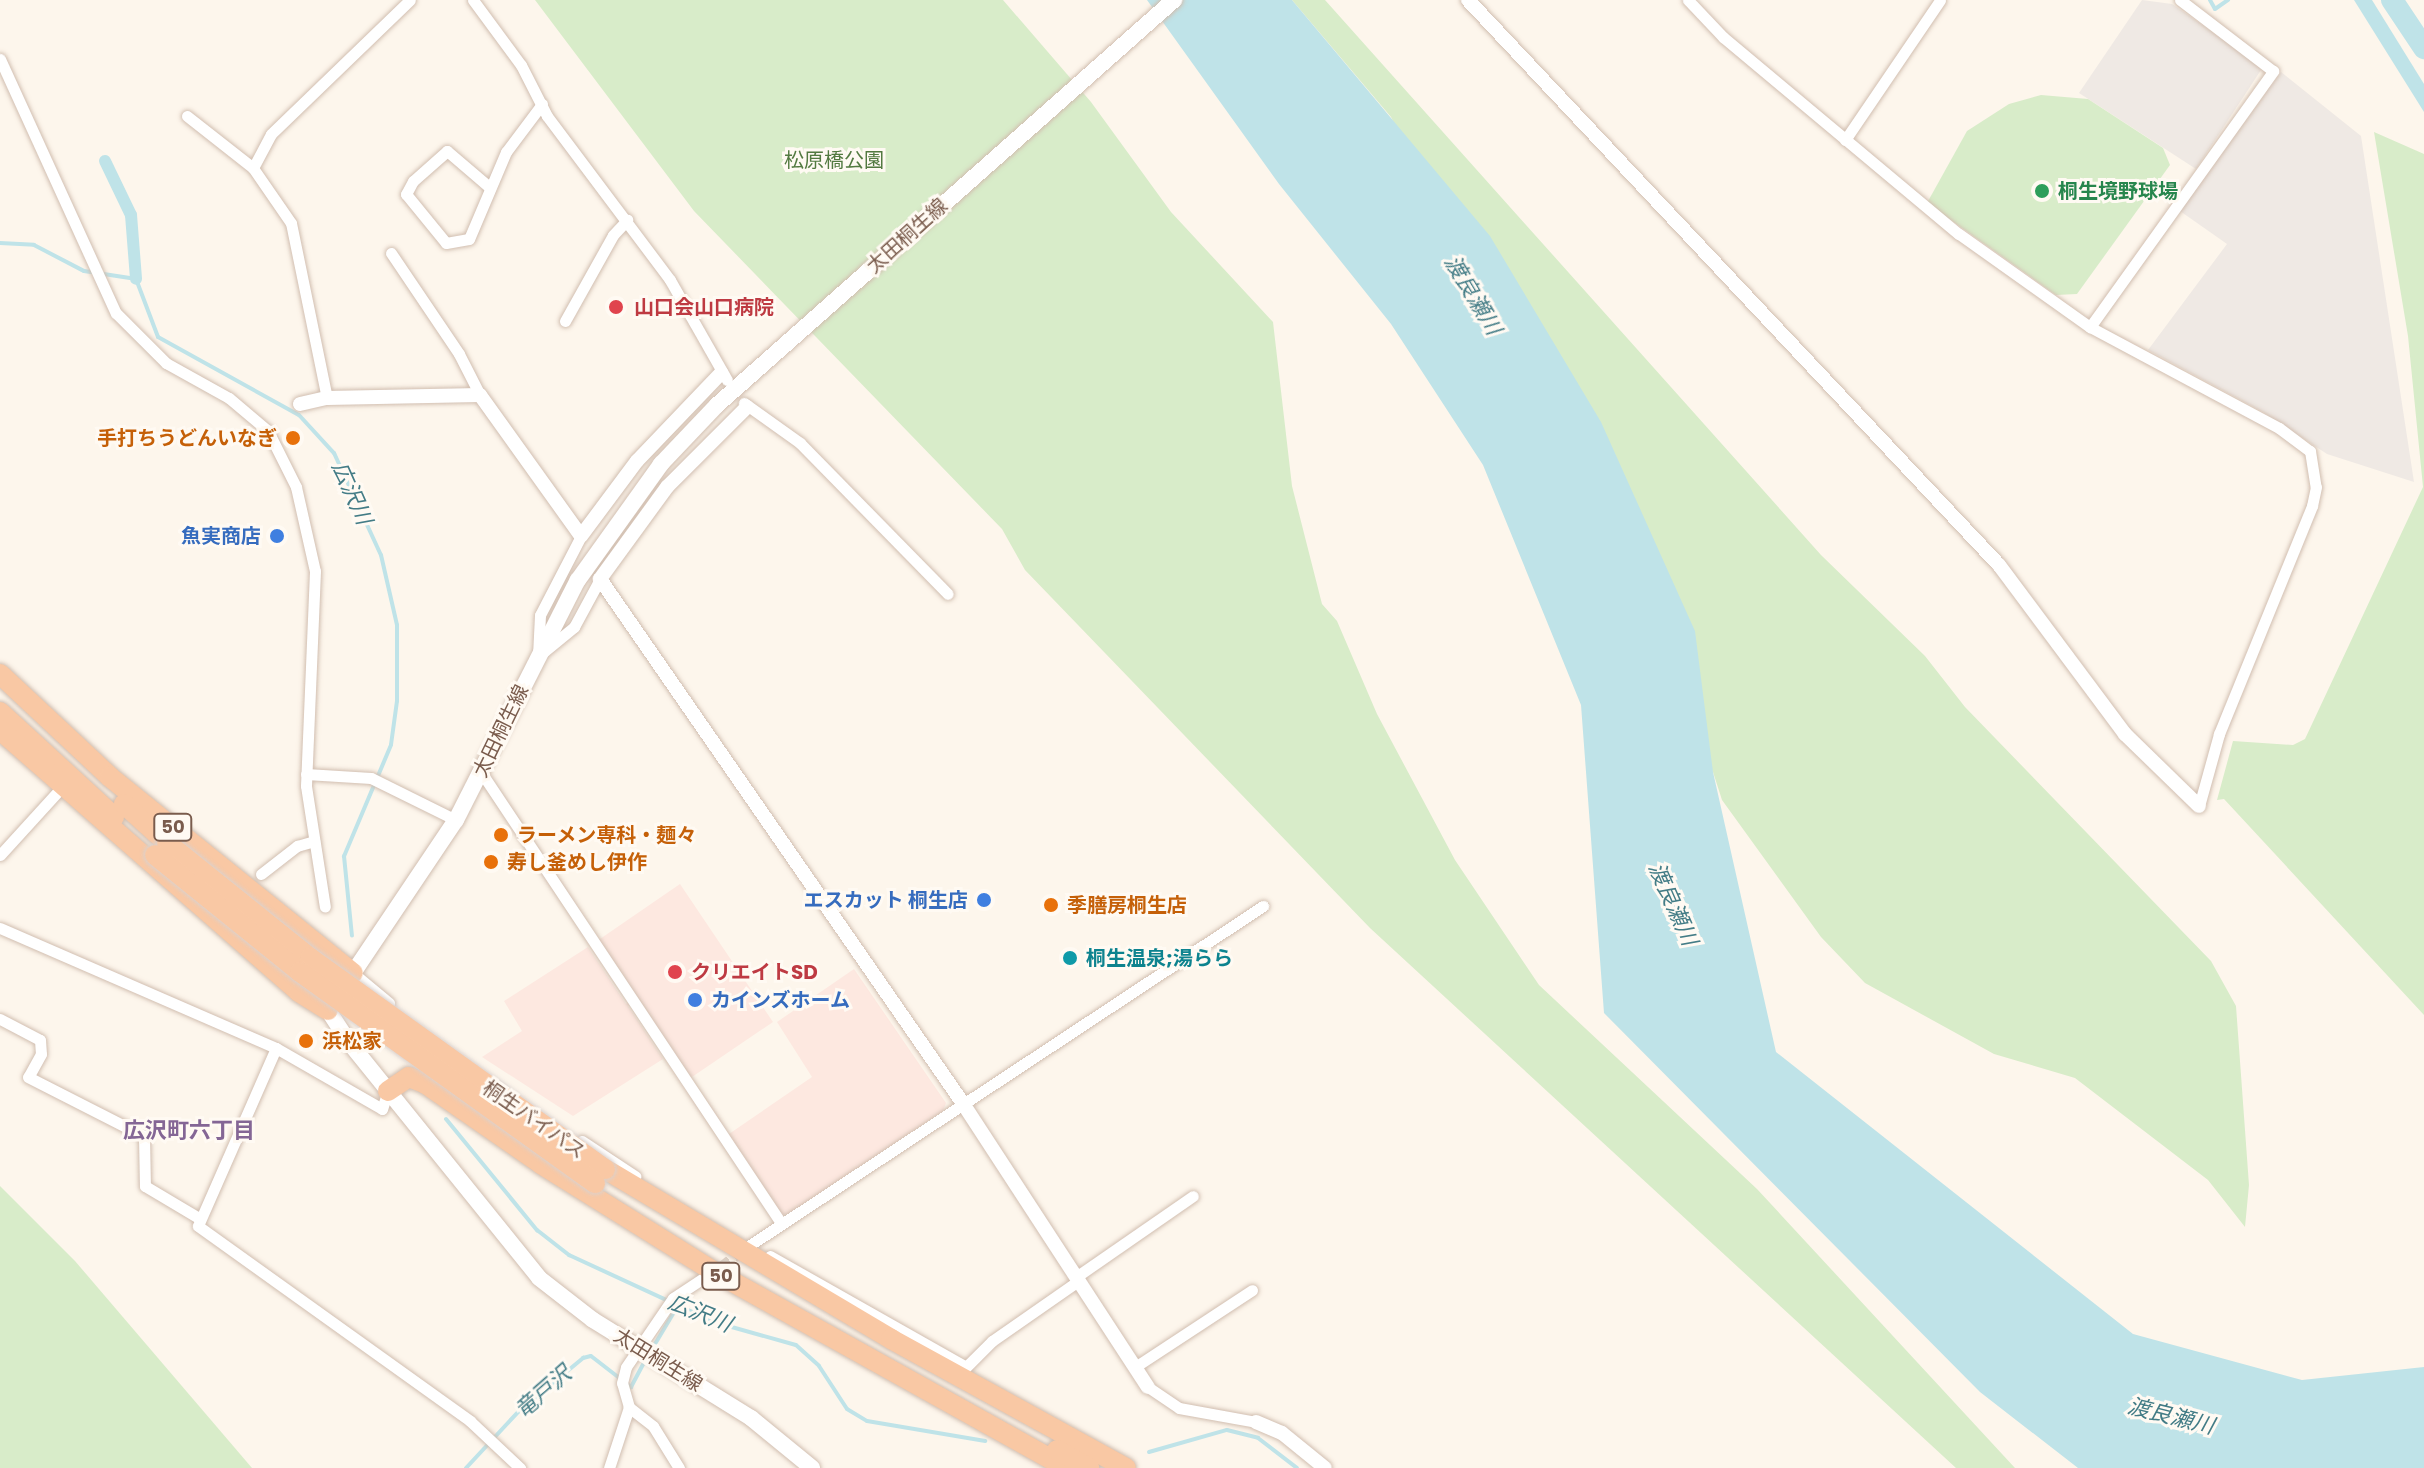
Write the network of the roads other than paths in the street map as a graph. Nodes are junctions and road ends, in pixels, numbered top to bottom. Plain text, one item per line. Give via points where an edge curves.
1 (410, 0) edge
2 (473, 0) edge
3 (1174, 0) edge
4 (1468, 0) edge
5 (1688, 0) edge
6 (1940, 0) edge
7 (2180, 0) edge
8 (0, 59) edge
9 (542, 104) junction
10 (187, 116) dead end
11 (1845, 140) junction
12 (253, 168) junction
13 (488, 186) junction
14 (627, 220) junction
15 (391, 253) dead end
16 (565, 321) dead end
17 (2090, 327) junction
18 (724, 377) joint
19 (480, 395) junction
20 (327, 398) junction
21 (300, 404) dead end
22 (746, 405) joint
23 (581, 536) junction
24 (600, 579) junction
25 (948, 594) dead end
26 (538, 657) junction
27 (0, 674) edge
28 (0, 690) edge
29 (0, 712) edge
30 (0, 730) edge
31 (481, 772) junction
32 (306, 774) junction
33 (61, 788) junction
34 (2199, 806) joint
35 (456, 820) junction
36 (314, 841) junction
37 (161, 849) junction
38 (0, 855) edge
39 (261, 874) dead end
40 (1263, 906) dead end
41 (325, 907) dead end
42 (0, 928) edge
43 (353, 973) junction
44 (328, 1010) junction
45 (0, 1019) edge
46 (276, 1048) junction
47 (388, 1091) junction
48 (962, 1102) junction
49 (600, 1176) junction
50 (1193, 1196) dead end
51 (199, 1218) junction
52 (781, 1223) junction
53 (750, 1245) junction
54 (717, 1269) junction
55 (1077, 1279) junction
56 (1252, 1290) dead end
57 (639, 1349) junction
58 (966, 1367) junction
59 (1135, 1367) junction
60 (1148, 1387) joint
61 (629, 1407) junction
62 (1256, 1422) joint
63 (520, 1468) edge
64 (609, 1468) edge
65 (679, 1468) edge
66 (812, 1468) edge
67 (1067, 1468) edge
68 (1089, 1468) edge
69 (1126, 1468) edge
70 (1325, 1468) edge

1 - 12 street via 271,134
2 - 9 street
3 - 26 main road, 太田桐生線 via 684,439 634,498 578,580
4 - 34 street via 1999,565 2125,734
5 - 11 street via 1723,37
6 - 11 street
7 - 17 street via 2273,71
8 - 32 street via 116,313 166,363 239,406 268,431 283,454 307,520 315,571
9 - 13 street
9 - 14 street
10 - 12 street
11 - 17 street via 1916,201
12 - 20 street via 296,235
13 - 13 street via 473,232 463,243 446,243 406,194 447,151
14 - 16 street via 613,235
14 - 18 street via 670,280
15 - 19 street
17 - 34 street via 2279,428 2310,451 2314,468 2312,506 2219,734
18 - 23 street via 637,461
19 - 20 street via 463,391
19 - 23 street
20 - 21 street
22 - 24 street via 667,487
22 - 25 street via 800,443
23 - 26 street via 540,615
24 - 26 street via 574,627
24 - 48 street
26 - 31 main road, 太田桐生線
27 - 43 highway, 50 via 110,777
28 - 37 highway, 桐生バイパス / 50
29 - 37 highway, 桐生バイパス / 50
30 - 33 highway, 50
31 - 35 main road, 太田桐生線
31 - 52 street
32 - 35 street via 377,780
32 - 36 street
33 - 38 street
33 - 44 highway, 50
35 - 43 main road, 太田桐生線
36 - 39 street via 297,846
36 - 41 street
37 - 49 highway, 桐生バイパス / 50, bridge via 300,972
40 - 48 street
42 - 46 street
43 - 44 main road, 太田桐生線
43 - 53 street via 533,1109
44 - 47 main road, 太田桐生線
45 - 51 street via 40,1040 41,1054 28,1077 144,1136 145,1186
46 - 47 street via 382,1109
46 - 51 street
47 - 54 highway, 50 via 409,1077 426,1084 541,1164
47 - 57 main road, 太田桐生線 via 539,1278
48 - 52 street
48 - 55 street
49 - 68 highway, 桐生バイパス / 50 via 860,1342
49 - 69 highway, 桐生バイパス / 50
50 - 55 street
51 - 63 street via 203,1231 470,1421
52 - 53 street
53 - 58 street
54 - 57 street via 671,1302
54 - 67 highway, 50
55 - 58 street via 992,1341
55 - 59 street
56 - 59 street
57 - 61 street via 622,1383
57 - 66 main road, 太田桐生線 via 751,1418
58 - 69 highway, 50 via 1078,1431
59 - 60 street
60 - 62 street via 1179,1408
61 - 64 street
61 - 65 street via 653,1426
62 - 70 street via 1282,1433

